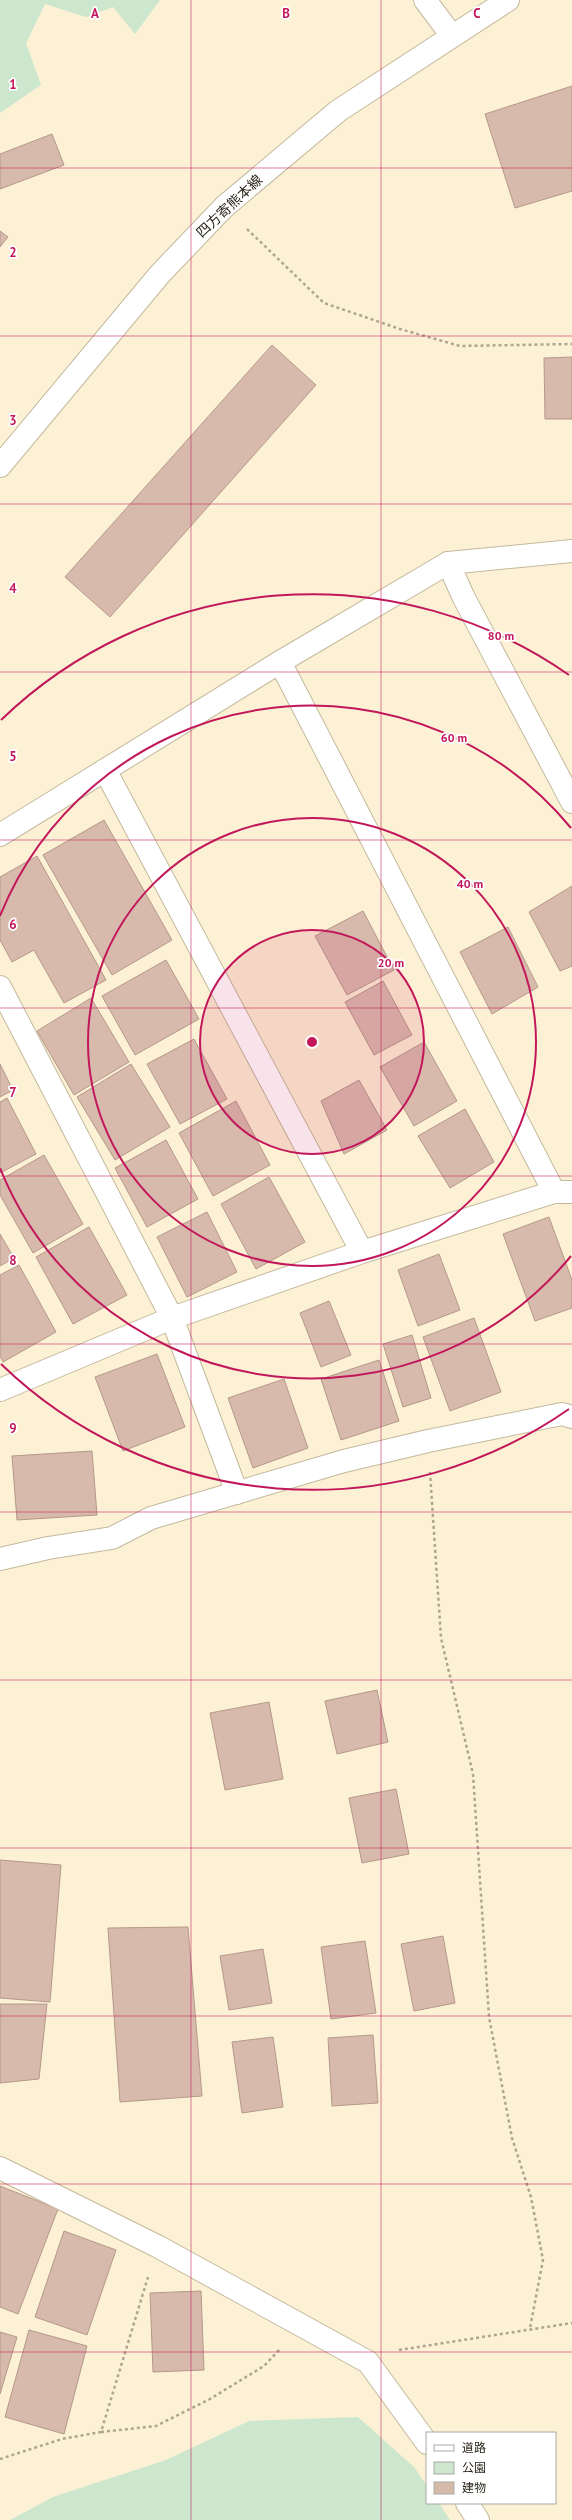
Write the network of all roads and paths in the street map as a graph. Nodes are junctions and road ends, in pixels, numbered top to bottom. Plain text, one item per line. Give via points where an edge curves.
1 (425, 0) edge
2 (508, 0) edge
3 (452, 36) junction
4 (224, 207) junction
5 (572, 344) edge
6 (0, 466) edge
7 (572, 551) edge
8 (448, 563) junction
9 (280, 662) junction
10 (105, 770) junction
11 (572, 802) edge
12 (0, 835) edge
13 (0, 987) edge
14 (563, 1192) edge
15 (362, 1252) junction
16 (172, 1318) junction
17 (0, 1390) edge
18 (572, 1418) edge
19 (428, 1440) junction
20 (237, 1493) junction
21 (0, 1559) edge
22 (0, 2168) edge
23 (157, 2246) junction
24 (572, 2323) edge
25 (302, 2324) junction
26 (530, 2328) junction
27 (368, 2362) junction
28 (102, 2432) junction
29 (426, 2442) edge
30 (0, 2459) edge
31 (468, 2504) edge
32 (478, 2520) edge

1 - 3 street
2 - 3 street, 四方寄熊本線
3 - 4 street, 四方寄熊本線 via 338,111
4 - 5 path via 324,302 400,329 460,346
4 - 6 street, 四方寄熊本線 via 160,274
7 - 8 street
8 - 9 street
8 - 11 street
9 - 10 street
9 - 14 street
10 - 12 street
10 - 15 street
13 - 16 street
14 - 15 street
15 - 16 street
16 - 17 street
16 - 20 street
18 - 19 street via 562,1414
19 - 20 street via 344,1460
19 - 26 path via 441,1638 473,1774 489,2017 512,2138 531,2197 543,2260
20 - 21 street via 151,1518 112,1538
22 - 23 street
23 - 25 street
23 - 28 path
24 - 26 path
25 - 27 street
25 - 28 path via 264,2366 210,2399 156,2426
26 - 27 path via 391,2351
27 - 29 street
28 - 30 path via 62,2438
31 - 32 street

